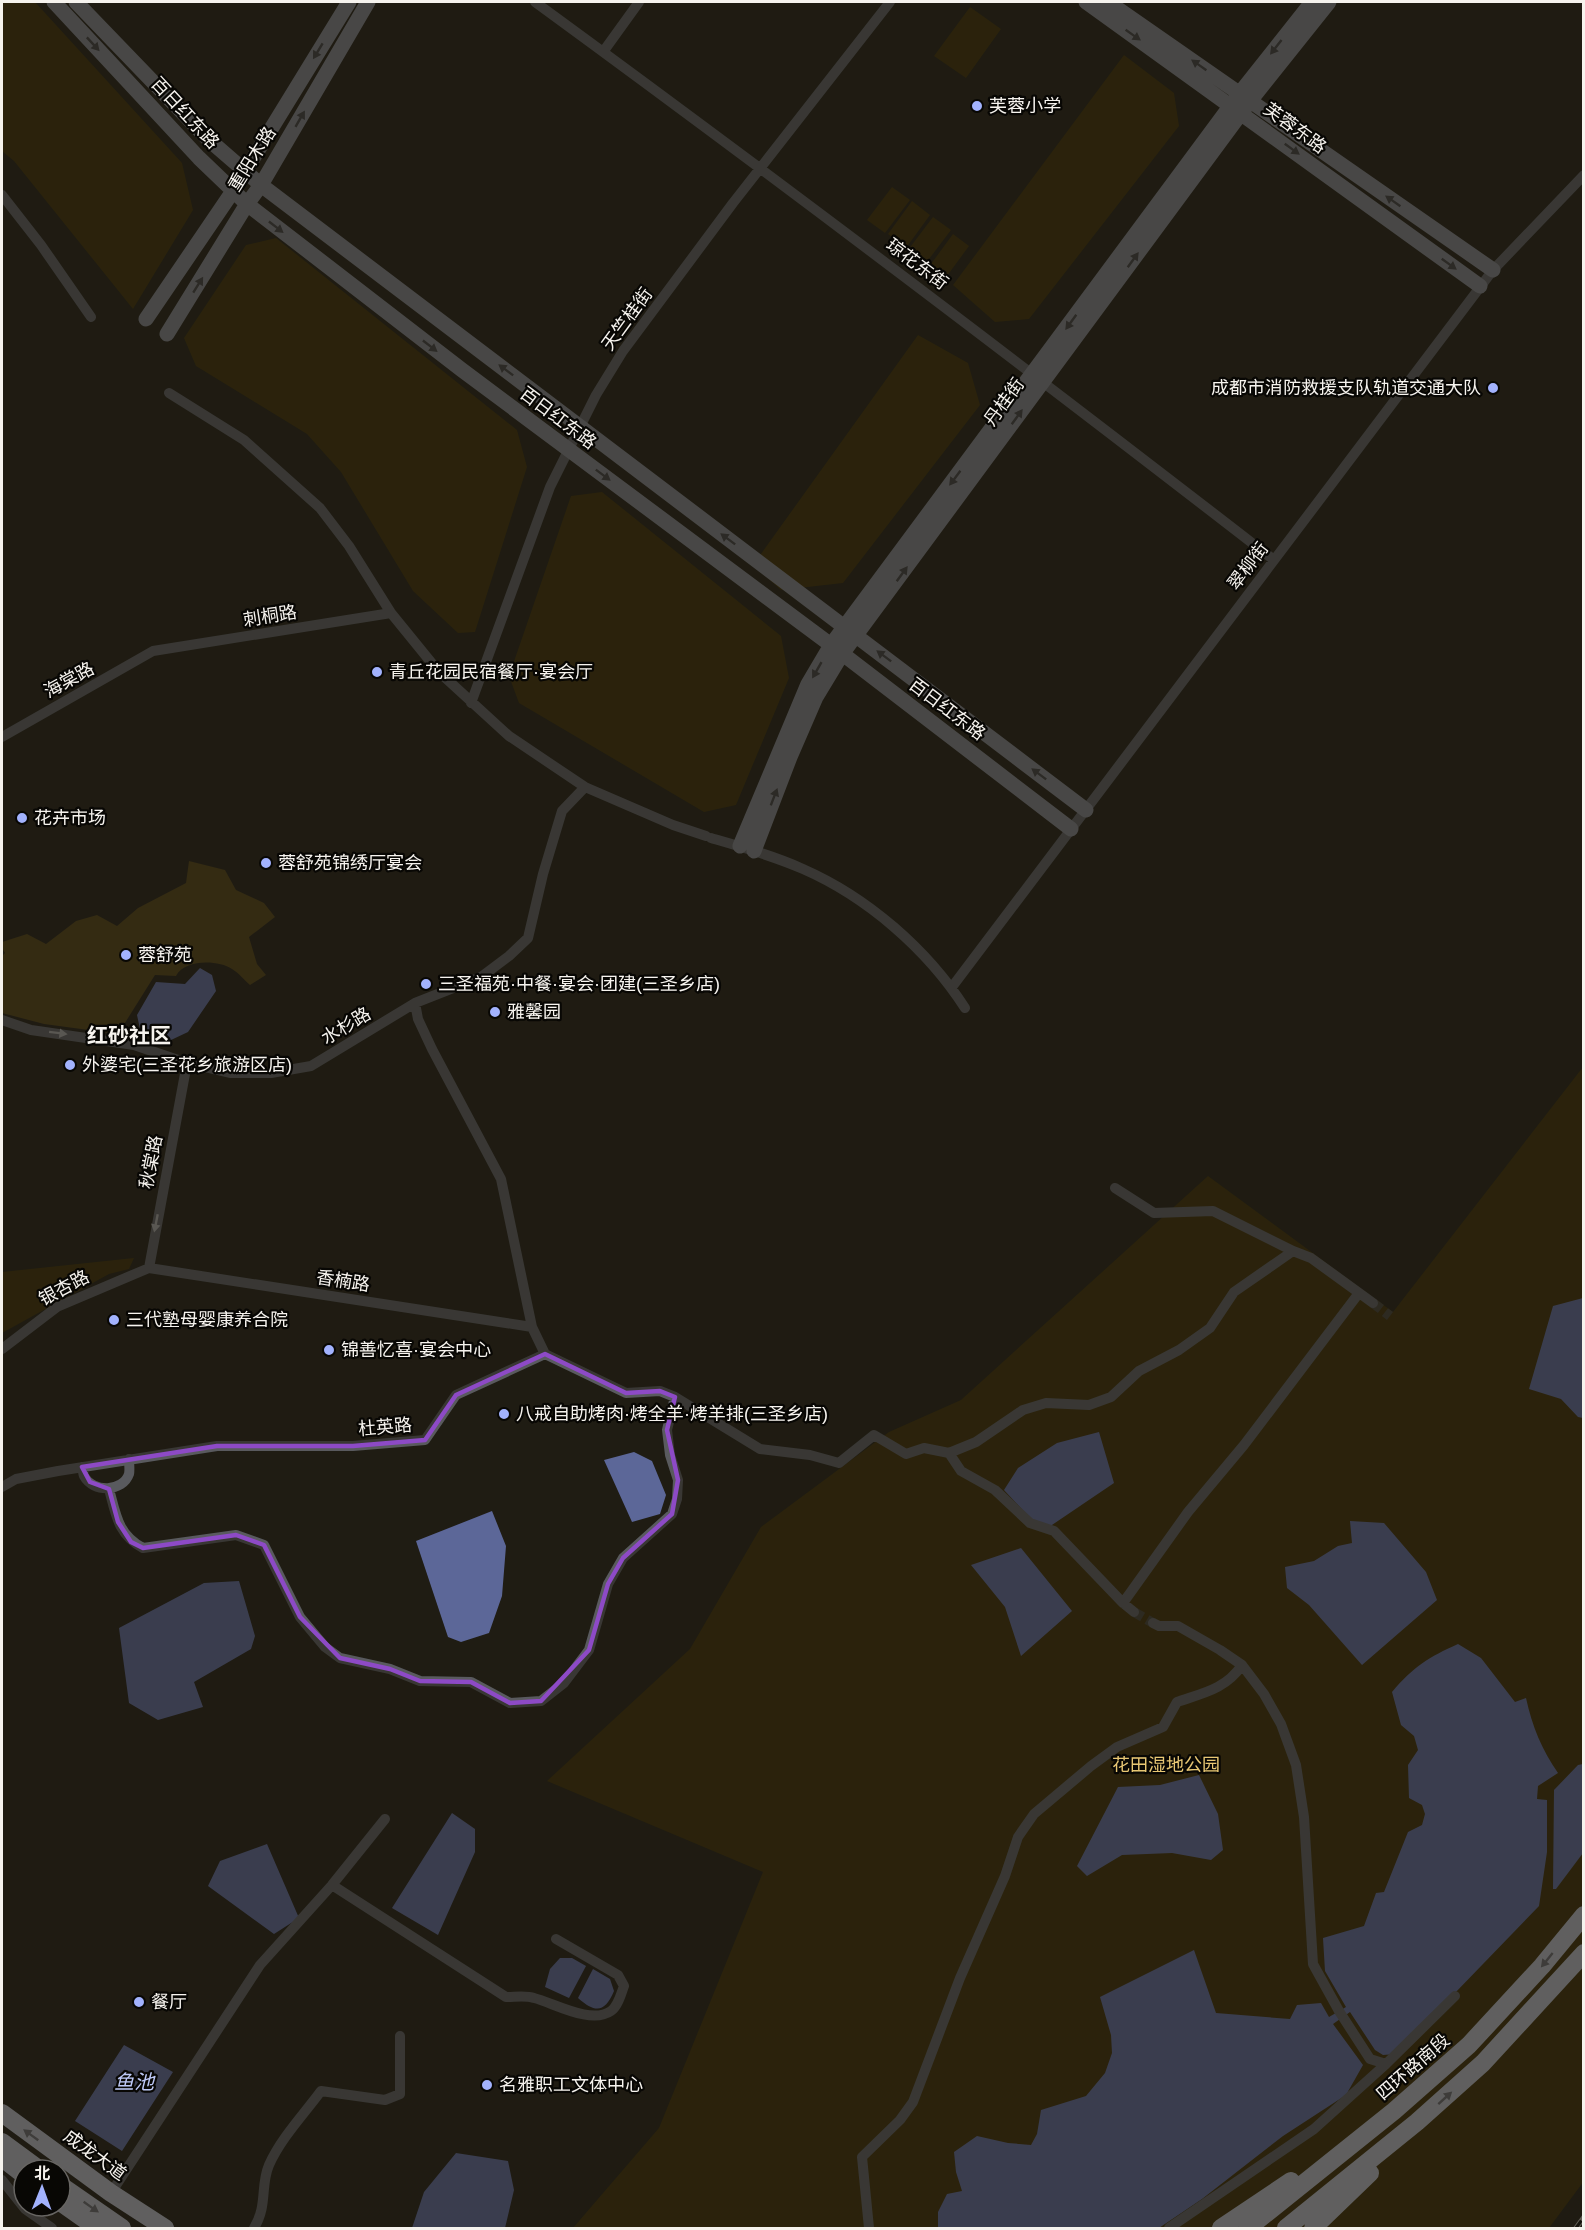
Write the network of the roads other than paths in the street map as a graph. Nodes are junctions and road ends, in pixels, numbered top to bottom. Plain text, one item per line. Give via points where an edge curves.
1 (54, 2) edge
2 (76, 2) edge
3 (349, 2) edge
4 (368, 2) edge
5 (535, 2) edge
6 (639, 2) edge
7 (890, 2) edge
8 (1086, 2) edge
9 (1108, 2) edge
10 (1312, 2) edge
11 (1329, 2) edge
12 (603, 52) junction
13 (1240, 103) junction
14 (761, 168) junction
15 (245, 171) junction
16 (1584, 175) edge
17 (261, 185) junction
18 (233, 191) junction
19 (2, 195) edge
20 (247, 204) junction
21 (1492, 270) junction
22 (1480, 286) junction
23 (91, 317) dead end
24 (146, 320) dead end
25 (167, 334) dead end
26 (1038, 377) junction
27 (169, 393) dead end
28 (580, 426) junction
29 (568, 449) junction
30 (1274, 560) junction
31 (391, 613) junction
32 (851, 631) junction
33 (837, 650) junction
34 (153, 651) joint
35 (471, 702) junction
36 (2, 737) edge
37 (585, 788) junction
38 (1086, 810) junction
39 (1071, 829) junction
40 (747, 849) junction
41 (952, 987) junction
42 (415, 1003) junction
43 (965, 1008) dead end
44 (2, 1020) edge
45 (188, 1063) junction
46 (1115, 1188) dead end
47 (1293, 1251) junction
48 (148, 1268) junction
49 (1359, 1293) junction
50 (1373, 1303) tunnel mouth
51 (532, 1327) junction
52 (2, 1349) edge
53 (545, 1354) junction
54 (675, 1397) junction
55 (949, 1453) junction
56 (129, 1460) junction
57 (82, 1467) junction
58 (2, 1487) edge
59 (109, 1489) junction
60 (1123, 1603) junction
61 (1134, 1612) tunnel mouth
62 (1153, 1623) tunnel mouth
63 (1242, 1665) junction
64 (385, 1819) dead end
65 (332, 1885) junction
66 (1584, 1915) edge
67 (556, 1939) dead end
68 (1584, 1953) edge
69 (1455, 1996) dead end
70 (400, 2036) dead end
71 (1386, 2064) junction
72 (1394, 2111) junction
73 (2, 2113) edge
74 (1417, 2122) junction
75 (2, 2142) edge
76 (24, 2158) edge
77 (2, 2180) edge
78 (111, 2193) junction
79 (72, 2194) edge
80 (72, 2211) edge
81 (52, 2229) edge
82 (97, 2229) edge
83 (122, 2229) edge
84 (165, 2229) edge
85 (254, 2229) edge
86 (869, 2229) edge
87 (1170, 2229) edge
88 (1221, 2229) edge
89 (1248, 2229) edge
90 (1286, 2229) edge
91 (1313, 2229) edge

1 -> 18 street, 百日红东路
2 - 15 street, 百日红东路 via 208,139
3 -> 15 street, 重阳木路
17 -> 4 street, 重阳木路
5 - 12 street, 琼花东街
6 - 12 street
7 - 14 street, 天竺桂街
8 -> 13 street, 芙蓉东路
13 -> 9 street, 芙蓉东路
10 -> 13 street, 丹桂街
11 - 13 street, 丹桂街
12 - 14 street, 琼花东街
21 -> 13 street, 芙蓉东路
13 -> 22 street, 芙蓉东路
13 - 26 street, 丹桂街
14 - 26 street, 琼花东街
14 - 28 street, 天竺桂街 via 623,351
15 - 17 street, 百日红东路
15 - 18 street, 重阳木路
16 - 21 street, 翠柳街
17 - 20 street, 重阳木路
28 -> 17 street, 百日红东路
18 - 20 street, 百日红东路
18 - 24 street, 重阳木路
19 - 23 street
25 -> 20 street, 重阳木路
20 -> 29 street, 百日红东路
21 - 22 street, 翠柳街
22 - 30 street, 翠柳街
26 - 30 street, 琼花东街
26 - 32 street, 丹桂街
27 - 31 street via 244,440 320,508
28 - 29 street, 天竺桂街
32 -> 28 street, 百日红东路
29 -> 33 street, 百日红东路
29 - 35 street, 天竺桂街 via 532,533
30 - 38 street, 翠柳街
31 - 34 street, 刺桐路
31 - 35 street via 439,672
32 - 33 street, 丹桂街
38 -> 32 street, 百日红东路
33 - 39 street, 百日红东路
33 - 40 street, 丹桂街 via 808,684
34 - 36 street, 海棠路
35 - 37 street via 509,736
37 - 40 street via 674,825
37 - 42 street, 水杉路 via 562,811 528,938 481,977
38 - 39 street, 翠柳街
39 - 41 street, 翠柳街
40 - 41 street via 803,868 858,898
41 - 43 street
42 - 45 street, 水杉路 via 311,1066 271,1073 230,1073
42 - 51 street via 432,1049 501,1179
44 -> 45 street, 水杉路 via 31,1030 134,1045
45 -> 48 street, 秋棠路
46 - 47 street via 1154,1213 1213,1210
47 - 49 street via 1311,1258
47 - 55 street via 1234,1292 1210,1328 1139,1371 1111,1397 1089,1405 1046,1403 1023,1410 976,1442
48 - 51 street, 香楠路
48 - 52 street, 银杏路 via 57,1307
49 - 50 street
49 - 60 street via 1188,1512
51 - 53 street
53 - 54 street via 626,1393 660,1391
53 - 56 street, 杜英路 via 456,1395 425,1440 352,1446 217,1446
54 - 55 street via 760,1449 839,1463 874,1435 906,1454 924,1448
54 - 59 street via 667,1430 678,1480 672,1514 623,1558 608,1584 588,1650 564,1683 542,1701 510,1703 471,1682 420,1681 390,1669 340,1658 325,1647 300,1617 264,1545 236,1535 143,1548 131,1542 118,1522
55 - 60 street via 961,1471 995,1491 1030,1523 1054,1531
56 - 57 street, 杜英路
56 - 59 street via 129,1473 124,1481
57 - 58 street, 杜英路 via 16,1479
57 - 59 street via 90,1482
60 - 61 street
62 - 63 street via 1178,1626
63 - 71 street via 1281,1724 1296,1765 1305,1817 1313,1964 1370,2060
63 - 86 street via 1233,1678 1218,1688 1177,1702 1163,1726 1117,1747 1091,1766 1034,1815 1018,1837 913,2102 862,2157
64 - 65 street
65 - 67 street via 506,1997 532,1997 566,2010 597,2015 611,2011 624,1986 618,1975
65 - 78 street via 260,1965
66 -> 72 highway, 四环路南段 via 1469,2045
74 -> 68 highway via 1483,2063
69 - 71 street
70 - 85 street via 400,2094 385,2100 321,2091 268,2167 262,2215
71 - 87 street via 1314,2129
72 - 88 highway
72 - 89 highway, 四环路南段
78 -> 73 highway, 成龙大道
74 - 90 highway
74 - 91 highway
75 - 76 highway
77 - 81 street via 25,2209
78 - 84 highway, 成龙大道
79 -> 83 highway
80 - 82 highway

